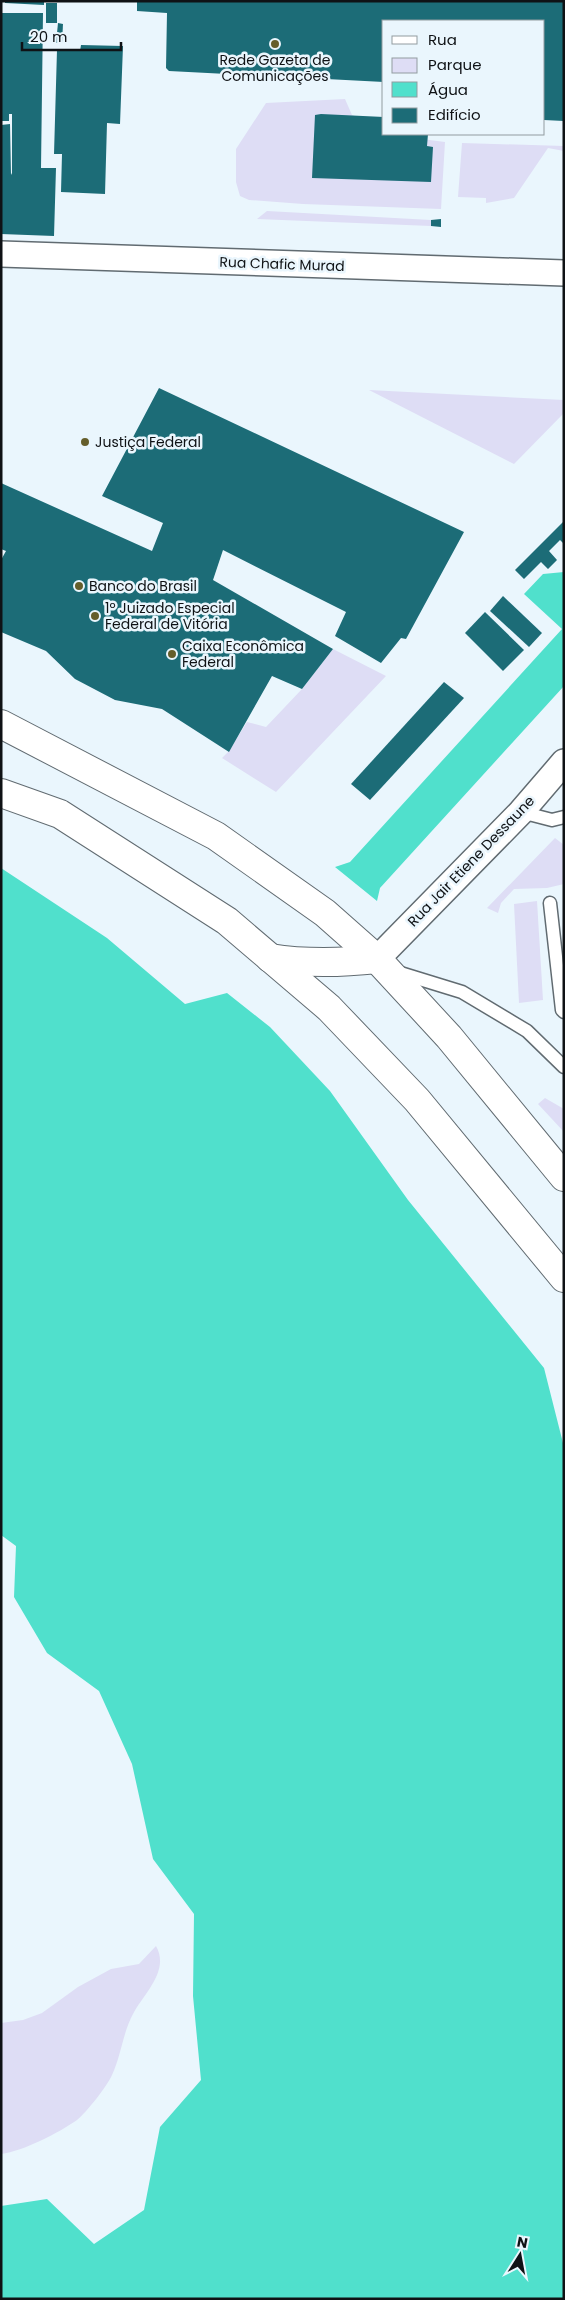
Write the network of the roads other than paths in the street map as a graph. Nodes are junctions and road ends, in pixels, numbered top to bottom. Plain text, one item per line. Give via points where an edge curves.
1 (1, 254) edge
2 (564, 273) edge
3 (1, 724) edge
4 (564, 762) edge
5 (1, 793) edge
6 (521, 812) junction
7 (564, 817) edge
8 (550, 903) dead end
9 (270, 958) junction
10 (381, 964) junction
11 (564, 1012) edge
12 (564, 1066) edge
13 (564, 1177) edge
14 (564, 1278) edge

1 - 2 street, Rua Chafic Murad
3 - 10 main road via 216,836 325,913
4 - 6 street, Rua Jair Etiene Dessaune
5 - 9 main road via 60,814 227,921
6 - 7 lane via 552,820
6 - 10 street, Rua Jair Etiene Dessaune
8 - 11 lane
9 - 10 main road via 300,963
9 - 14 main road via 329,1008 417,1100
10 - 12 lane via 462,992 527,1030
10 - 13 main road via 449,1037

